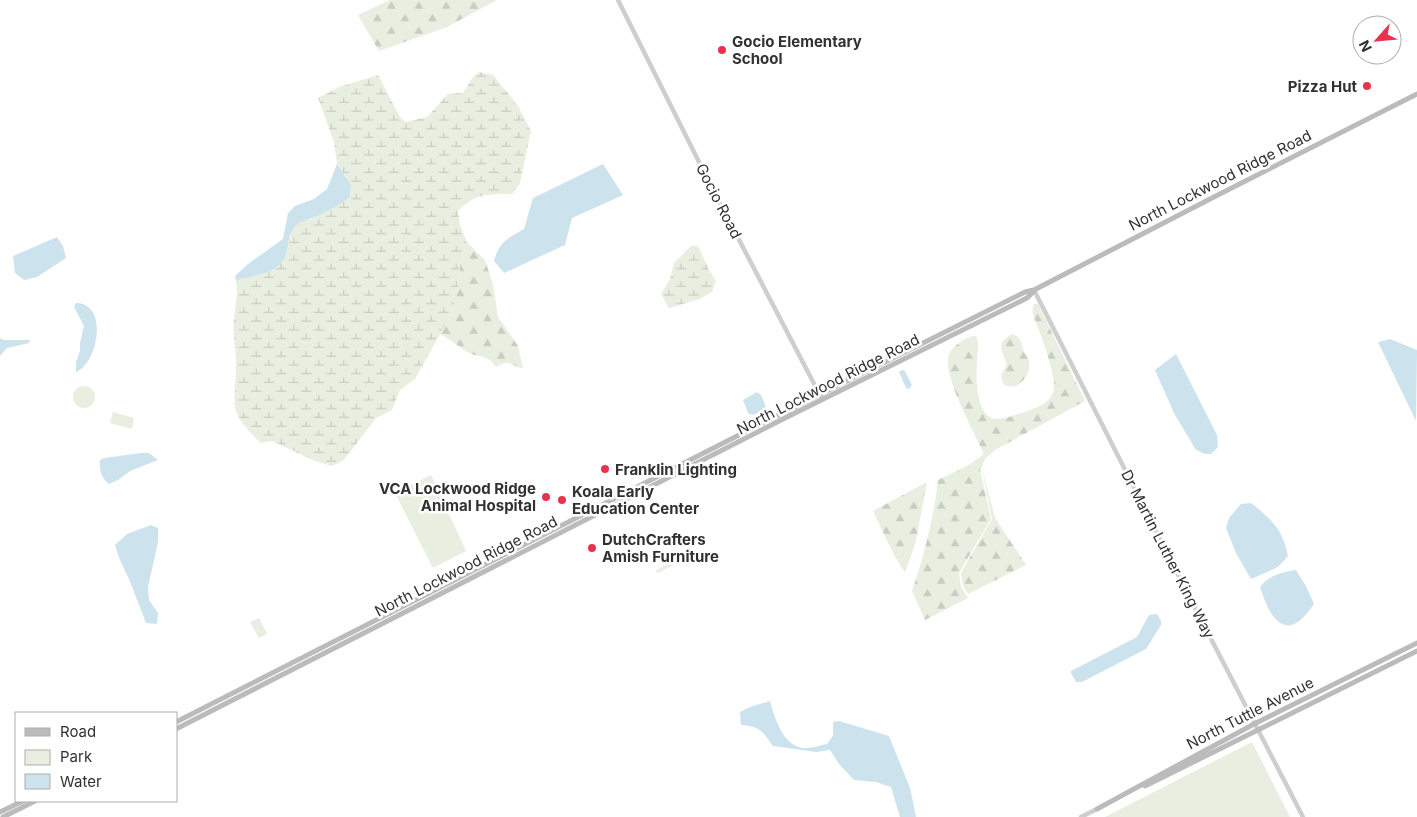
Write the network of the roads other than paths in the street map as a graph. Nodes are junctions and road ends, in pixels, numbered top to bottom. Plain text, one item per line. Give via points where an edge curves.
1 (618, 0) edge
2 (1417, 94) edge
3 (1034, 290) junction
4 (821, 398) junction
5 (744, 438) junction
6 (1417, 643) edge
7 (1417, 651) edge
8 (178, 721) edge
9 (1254, 724) junction
10 (178, 728) edge
11 (1258, 730) junction
12 (21, 802) edge
13 (33, 802) edge
14 (1097, 809) junction
15 (0, 812) edge
16 (3, 817) edge
17 (1081, 817) edge
18 (1303, 817) edge

1 - 4 street, Gocio Road
2 - 3 main road, North Lockwood Ridge Road
3 - 4 main road, North Lockwood Ridge Road
3 - 9 street, Dr Martin Luther King Way
4 - 5 main road, North Lockwood Ridge Road
4 - 5 main road, North Lockwood Ridge Road via 770,420
5 - 8 main road, North Lockwood Ridge Road
5 - 10 main road, North Lockwood Ridge Road
6 - 9 main road, North Tuttle Avenue
7 - 11 main road, North Tuttle Avenue
9 - 11 street, Dr Martin Luther King Way
9 - 14 main road, North Tuttle Avenue
11 - 14 main road, North Tuttle Avenue
11 - 18 street, Dr Martin Luther King Way
12 - 15 main road
13 - 16 main road
14 - 17 street, North Tuttle Avenue

